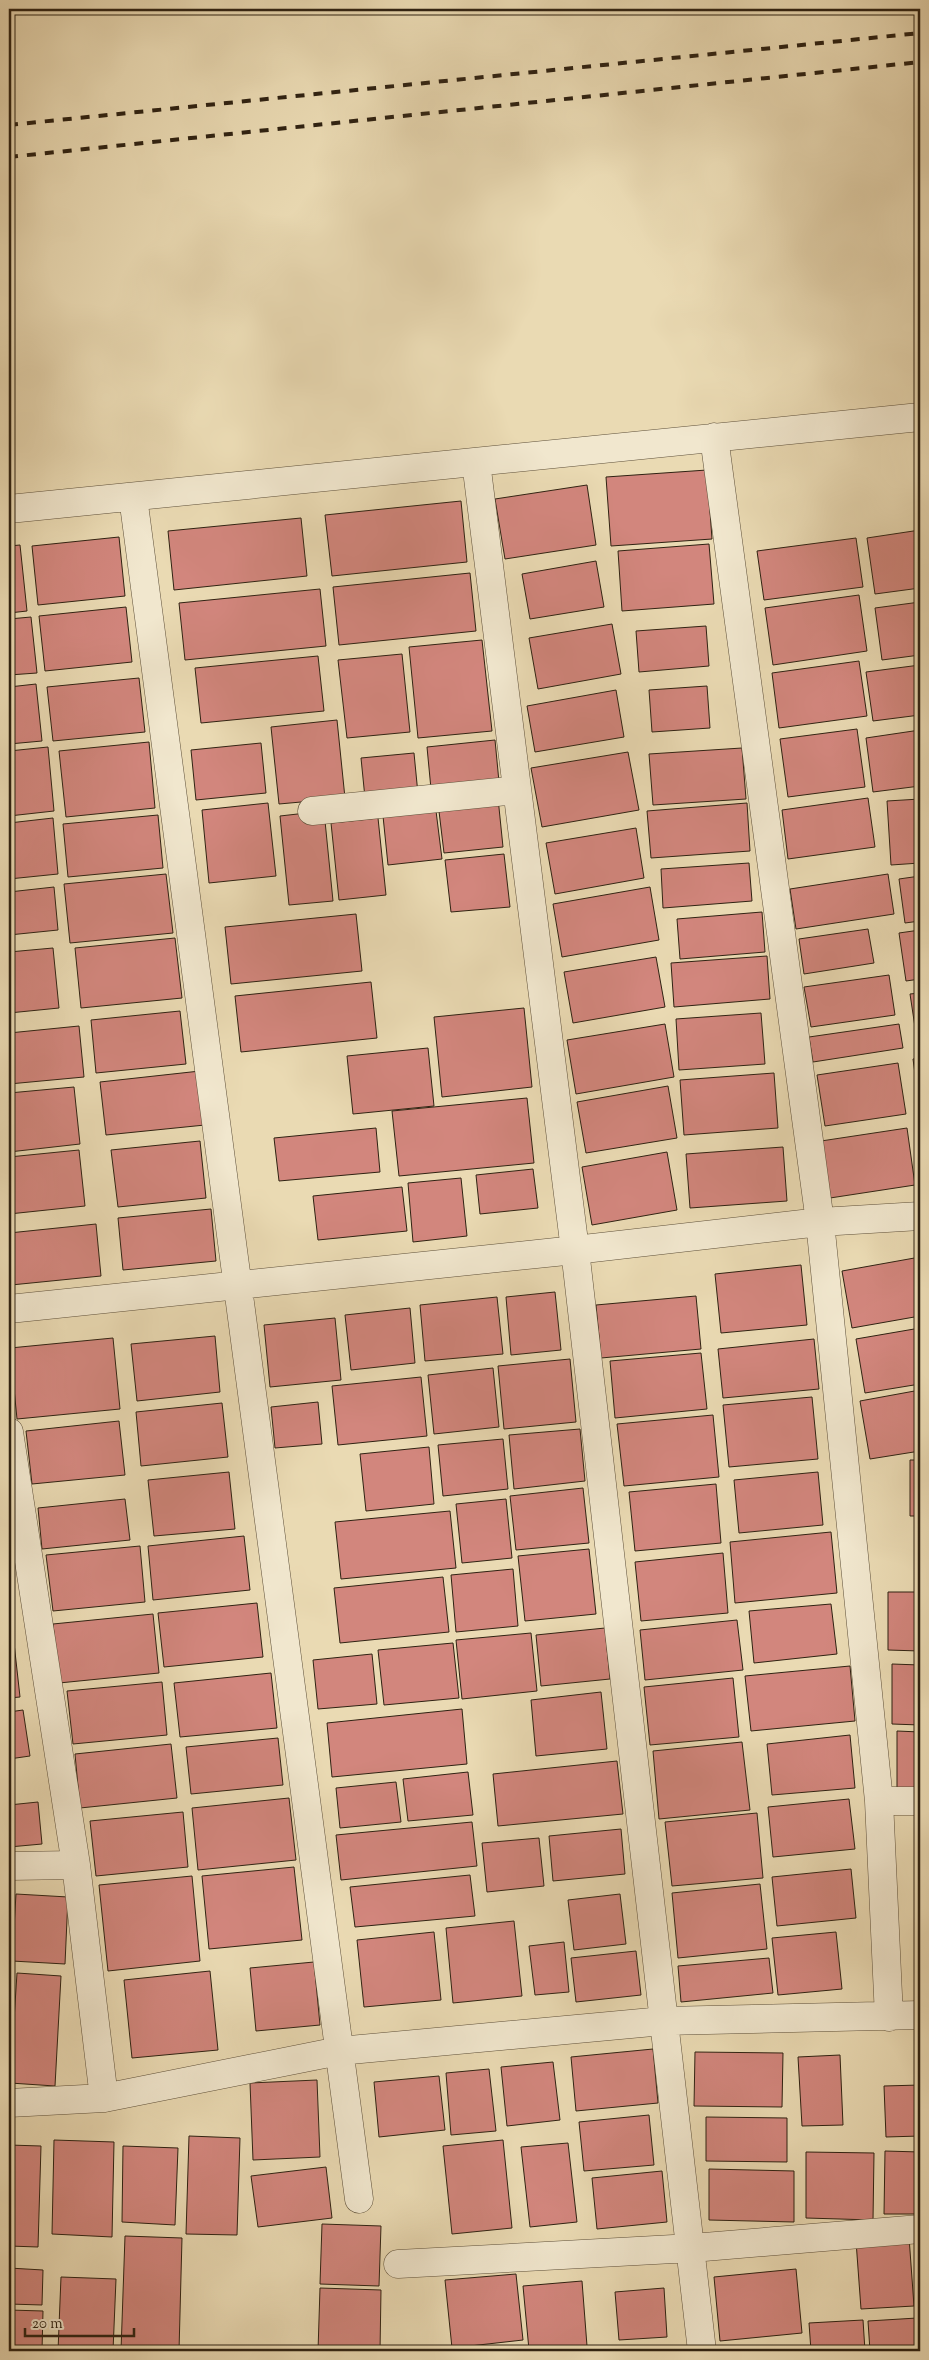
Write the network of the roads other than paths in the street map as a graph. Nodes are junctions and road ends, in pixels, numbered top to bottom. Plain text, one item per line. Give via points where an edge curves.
1 (920, 417) edge
2 (714, 437) junction
3 (476, 462) junction
4 (133, 497) junction
5 (9, 509) edge
6 (517, 790) junction
7 (312, 811) dead end
8 (920, 1216) edge
9 (820, 1222) junction
10 (575, 1250) junction
11 (237, 1285) junction
12 (9, 1309) edge
13 (9, 1432) edge
14 (879, 1801) junction
15 (920, 1801) edge
16 (76, 1864) junction
17 (9, 1866) edge
18 (920, 2015) edge
19 (889, 2017) junction
20 (663, 2021) junction
21 (339, 2051) junction
22 (104, 2098) junction
23 (9, 2103) edge
24 (358, 2199) dead end
25 (920, 2229) edge
26 (692, 2248) junction
27 (398, 2264) dead end
28 (702, 2351) edge

1 - 2 street
2 - 3 street
2 - 9 street
3 - 4 street
3 - 6 street
4 - 5 street
4 - 11 street
6 - 7 street
6 - 10 street
8 - 9 street
9 - 10 street
9 - 14 street
10 - 11 street
10 - 20 street
11 - 12 street
11 - 21 street
13 - 16 street
14 - 15 street
14 - 19 street
16 - 17 street
16 - 22 street
18 - 19 street
19 - 20 street
20 - 21 street
20 - 26 street
21 - 22 street
21 - 24 street
22 - 23 street
25 - 26 street
26 - 27 street
26 - 28 street

